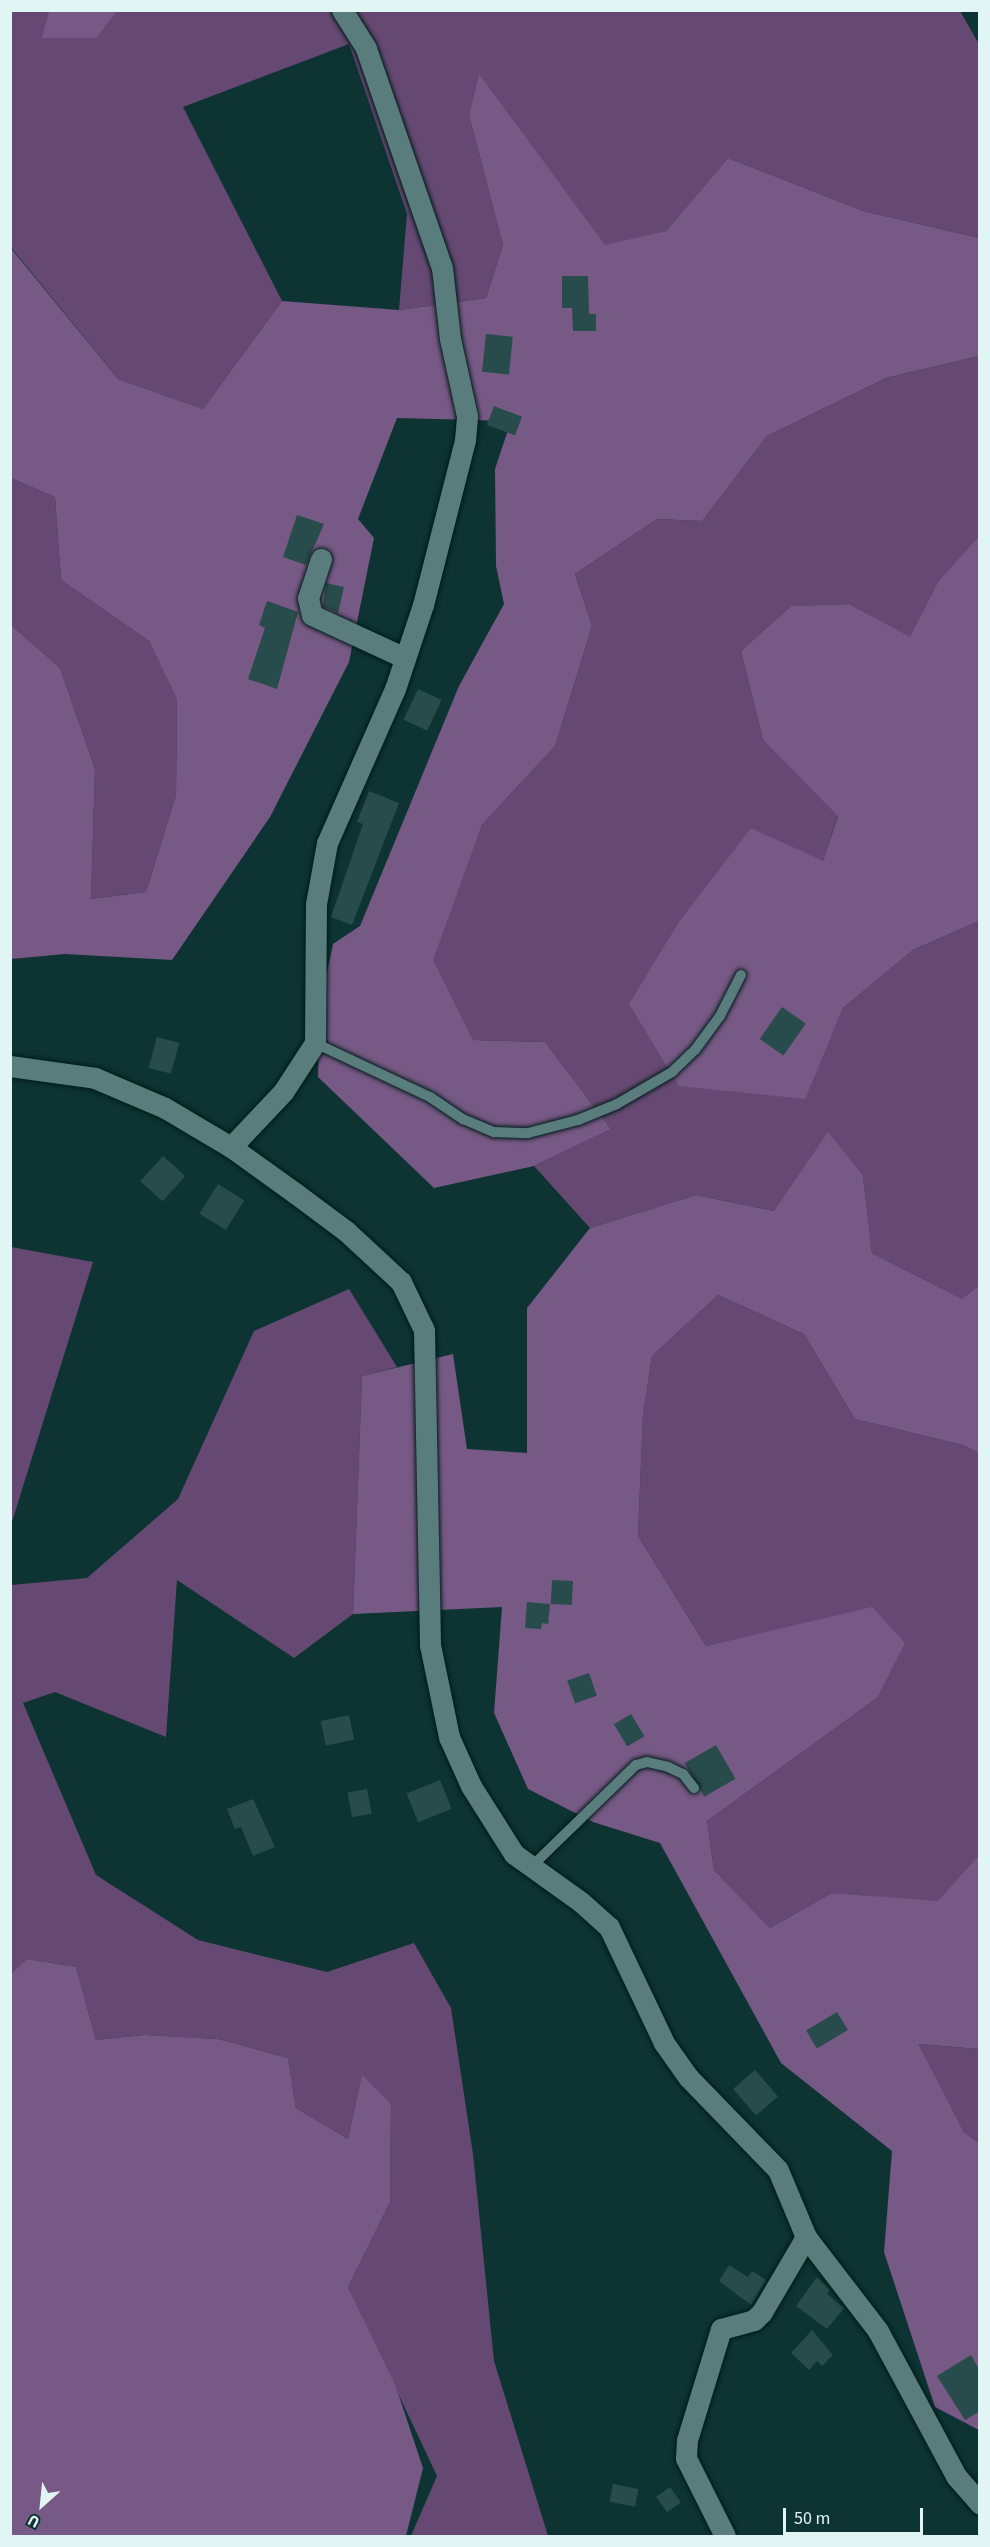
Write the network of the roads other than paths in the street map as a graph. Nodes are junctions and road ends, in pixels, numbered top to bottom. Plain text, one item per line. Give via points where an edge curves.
1 (342, 10) edge
2 (321, 559) dead end
3 (405, 658) junction
4 (741, 975) dead end
5 (315, 1043) junction
6 (10, 1066) edge
7 (231, 1147) junction
8 (694, 1788) dead end
9 (530, 1868) junction
10 (806, 2237) junction
11 (980, 2504) edge
12 (725, 2536) edge

1 - 3 street via 366,48 442,268 450,339 467,416 461,458
2 - 3 street via 307,604 312,615
3 - 5 street via 327,843 316,904
4 - 5 lane via 720,1016 695,1050 672,1071 617,1104 578,1120 528,1133 494,1132 463,1119 430,1097
5 - 7 street via 283,1092
6 - 7 street via 84,1076 128,1090
7 - 9 street via 346,1231 383,1263 414,1303 424,1330 426,1593 436,1688 449,1737 471,1786 495,1830
8 - 9 lane via 683,1774 668,1767 646,1762 636,1765
9 - 10 street via 582,1902 609,1927 664,2043 688,2077 769,2158 789,2193
10 - 11 street via 878,2331 956,2476
10 - 12 street via 759,2316 721,2329 687,2440 686,2458 692,2475

